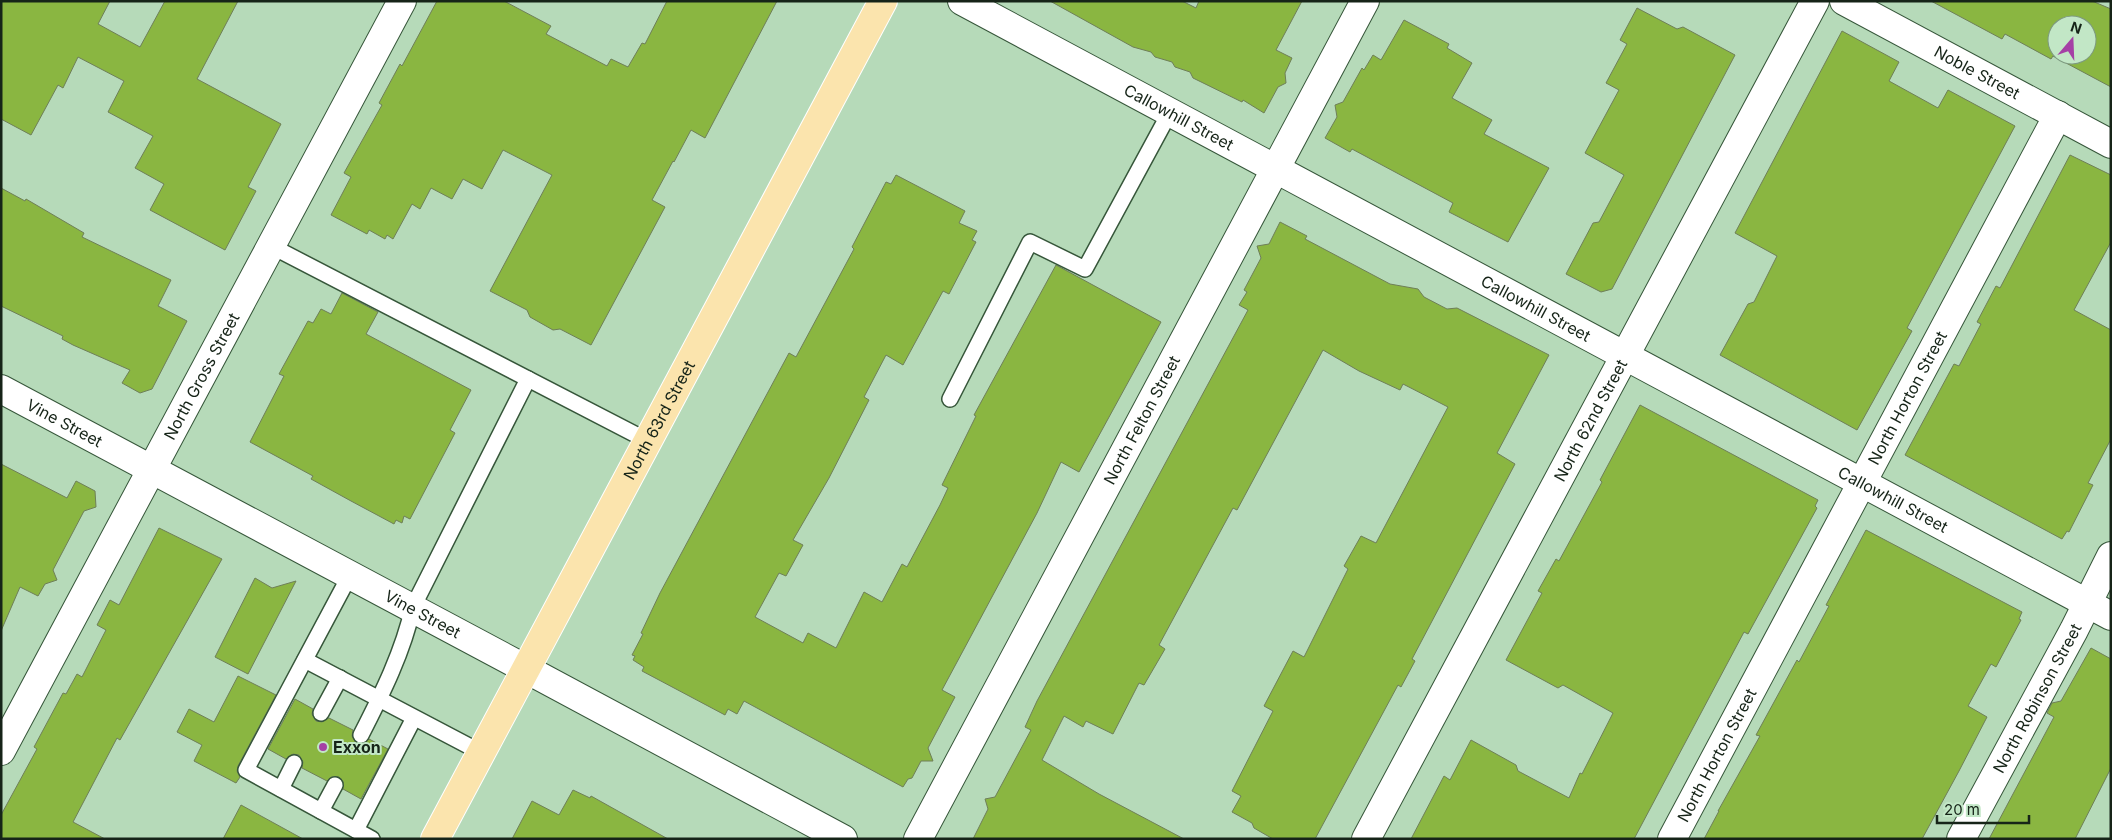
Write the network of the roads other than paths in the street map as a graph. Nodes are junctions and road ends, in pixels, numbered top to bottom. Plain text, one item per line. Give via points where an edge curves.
1 (402, 1) edge
2 (883, 1) edge
3 (962, 1) edge
4 (1365, 1) edge
5 (1815, 1) edge
6 (1844, 1) edge
7 (1170, 112) junction
8 (2058, 115) junction
9 (2111, 144) edge
10 (1275, 169) junction
11 (271, 246) junction
12 (1625, 356) junction
13 (528, 379) junction
14 (1, 389) edge
15 (950, 399) dead end
16 (648, 441) junction
17 (152, 469) junction
18 (1863, 484) junction
19 (2111, 556) edge
20 (350, 574) junction
21 (2086, 603) junction
22 (413, 607) junction
23 (2111, 616) edge
24 (305, 660) junction
25 (526, 669) junction
26 (340, 678) junction
27 (380, 699) junction
28 (321, 713) dead end
29 (414, 718) junction
30 (361, 735) dead end
31 (1, 750) edge
32 (482, 753) junction
33 (294, 763) dead end
34 (335, 785) dead end
35 (281, 789) junction
36 (321, 811) junction
37 (356, 830) junction
38 (372, 839) edge
39 (435, 839) edge
40 (843, 839) edge
41 (918, 839) edge
42 (1366, 839) edge
43 (1672, 839) edge
44 (1962, 839) edge

1 - 11 street, North Gross Street
2 - 16 main road, North 63rd Street
3 - 7 street, Callowhill Street
4 - 10 street, North Felton Street
5 - 12 street, North 62nd Street
6 - 8 street, Noble Street
7 - 10 street, Callowhill Street
7 - 15 lane via 1085,269 1030,242
8 - 9 street, Noble Street
8 - 18 street, North Horton Street
10 - 12 street, Callowhill Street
10 - 41 street, North Felton Street
11 - 13 lane
11 - 17 street, North Gross Street
12 - 18 street, Callowhill Street
12 - 42 street, North 62nd Street
13 - 16 lane
13 - 22 lane
14 - 17 street, Vine Street
16 - 25 main road, North 63rd Street
17 - 20 street, Vine Street
17 - 31 street, North Gross Street
18 - 21 street, Callowhill Street
18 - 43 street, North Horton Street
19 - 21 street, North Robinson Street
20 - 22 street, Vine Street
20 - 24 lane
21 - 23 street, Callowhill Street
21 - 44 street, North Robinson Street
22 - 25 street, Vine Street
22 - 27 lane
24 - 26 lane
24 - 35 lane via 246,770
25 - 32 main road, North 63rd Street
25 - 40 street, Vine Street
26 - 27 lane
26 - 28 lane
27 - 29 lane
27 - 30 lane
29 - 32 lane
29 - 37 lane
32 - 39 main road, North 63rd Street
33 - 35 lane
34 - 36 lane
35 - 36 lane
36 - 37 lane
37 - 38 lane

